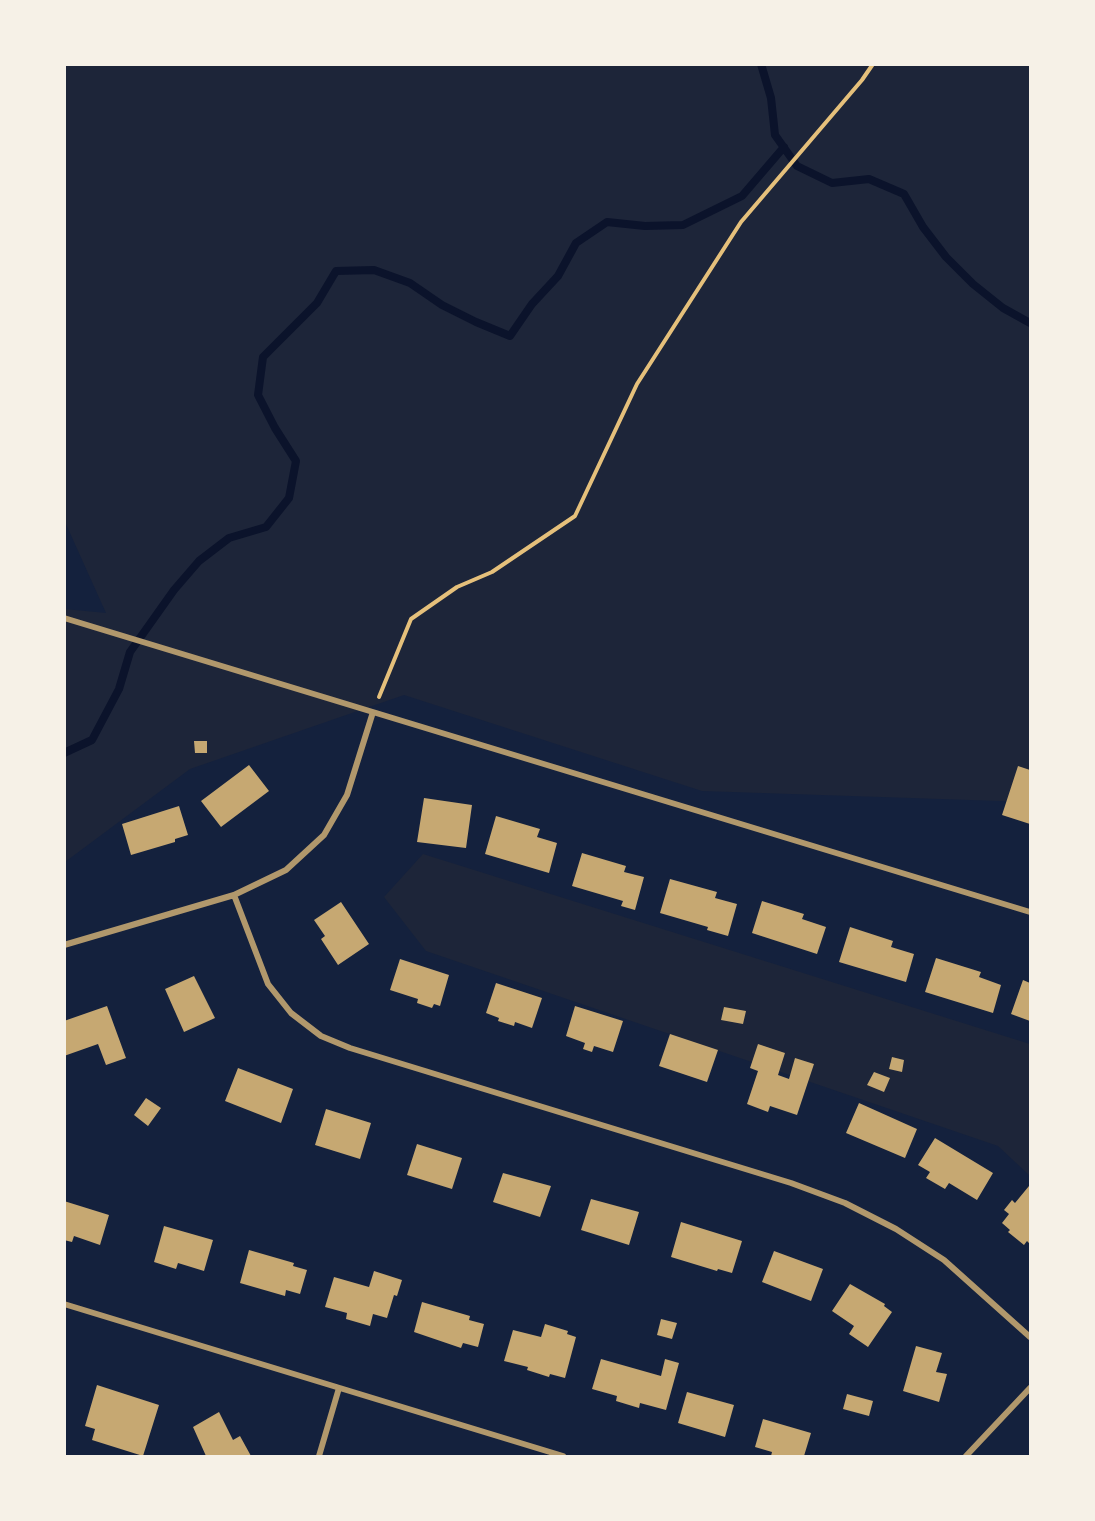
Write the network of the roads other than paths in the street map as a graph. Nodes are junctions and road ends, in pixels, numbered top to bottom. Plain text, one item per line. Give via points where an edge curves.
1 (64, 618) edge
2 (373, 712) junction
3 (234, 895) junction
4 (1030, 912) edge
5 (64, 945) edge
6 (64, 1304) edge
7 (1030, 1337) edge
8 (339, 1388) junction
9 (1030, 1388) edge
10 (319, 1456) edge
11 (563, 1456) edge
12 (966, 1456) edge

1 - 2 street
2 - 3 street via 346,795 324,835 286,870
2 - 4 street
3 - 5 street
3 - 7 street via 268,984 291,1013 321,1036 845,1203 944,1260
6 - 8 street
8 - 10 street
8 - 11 street
9 - 12 street

